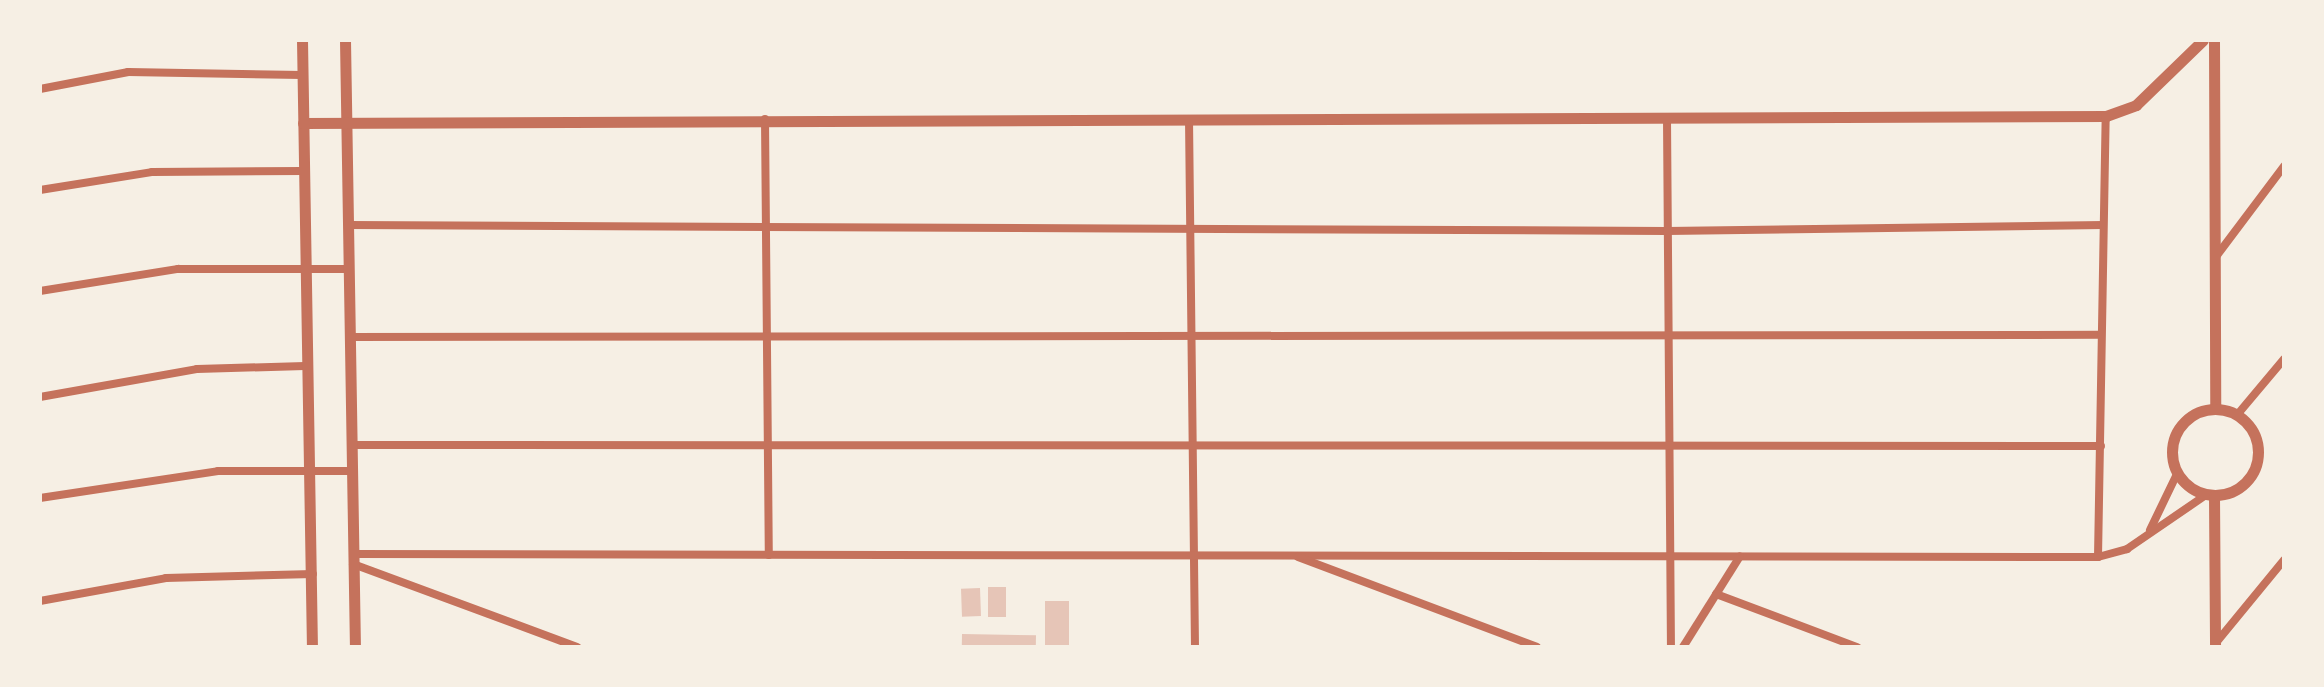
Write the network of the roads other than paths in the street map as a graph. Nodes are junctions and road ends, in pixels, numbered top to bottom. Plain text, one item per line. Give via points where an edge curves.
1 (302, 40) edge
2 (345, 40) edge
3 (2203, 40) edge
4 (2214, 40) edge
5 (302, 75) junction
6 (40, 89) edge
7 (2106, 116) junction
8 (765, 119) junction
9 (1189, 119) junction
10 (1667, 119) junction
11 (347, 122) junction
12 (303, 123) junction
13 (2284, 166) edge
14 (303, 171) junction
15 (40, 190) edge
16 (348, 225) junction
17 (1193, 225) junction
18 (2103, 225) junction
19 (768, 229) junction
20 (1667, 231) junction
21 (2214, 259) junction
22 (303, 269) junction
23 (349, 269) junction
24 (40, 291) edge
25 (2101, 335) junction
26 (1666, 336) junction
27 (350, 337) junction
28 (768, 339) junction
29 (1194, 339) junction
30 (2284, 359) edge
31 (305, 366) junction
32 (40, 397) edge
33 (2215, 409) junction
34 (2237, 415) junction
35 (351, 445) junction
36 (1191, 446) junction
37 (1669, 446) junction
38 (2101, 446) junction
39 (766, 448) junction
40 (308, 471) junction
41 (351, 471) junction
42 (2177, 474) junction
43 (2210, 496) junction
44 (40, 498) edge
45 (2147, 534) junction
46 (769, 555) junction
47 (1194, 555) junction
48 (1294, 555) junction
49 (1669, 556) junction
50 (1740, 556) junction
51 (2098, 557) junction
52 (353, 559) junction
53 (2284, 560) edge
54 (313, 574) junction
55 (1716, 594) junction
56 (40, 601) edge
57 (2215, 645) edge
58 (312, 647) edge
59 (355, 647) edge
60 (577, 647) edge
61 (1195, 647) edge
62 (1537, 647) edge
63 (1671, 647) edge
64 (1683, 647) edge
65 (1857, 647) edge

1 - 5 street
2 - 11 street
3 - 7 street via 2136,105
4 - 21 street
5 - 6 street via 128,72
5 - 12 street
7 - 10 street
7 - 18 street
8 - 9 street
8 - 11 street
8 - 19 street
9 - 10 street
9 - 17 street
10 - 20 street
11 - 12 street
11 - 16 street
12 - 14 street
13 - 21 street
14 - 15 street via 152,172
14 - 22 street
16 - 19 street
16 - 23 street
17 - 19 street
17 - 20 street
17 - 29 street
18 - 20 street
18 - 25 street
19 - 28 street
20 - 26 street
21 - 33 street
22 - 23 street
22 - 24 street via 178,269
22 - 31 street
23 - 27 street
25 - 26 street
25 - 38 street
26 - 29 street
26 - 37 street
27 - 28 street
27 - 35 street
28 - 29 street
28 - 39 street
29 - 36 street
30 - 34 street
31 - 32 street via 184,370
31 - 40 street
33 - 34 street
33 - 42 street via 2177,430
34 - 43 street via 2256,436 2257,464 2241,488
35 - 39 street
35 - 41 street
36 - 37 street
36 - 39 street
36 - 47 street
37 - 38 street
37 - 49 street
38 - 51 street
39 - 46 street
40 - 41 street
40 - 44 street via 218,471
40 - 54 street
41 - 52 street
42 - 43 street
42 - 45 street
43 - 45 street
43 - 57 street
45 - 51 street
46 - 47 street
46 - 52 street
47 - 48 street
47 - 61 street
48 - 49 street
48 - 62 street
49 - 50 street
49 - 63 street
50 - 51 street
50 - 55 street
52 - 59 street
52 - 60 street
53 - 57 street
54 - 56 street via 166,578
54 - 58 street
55 - 64 street
55 - 65 street

